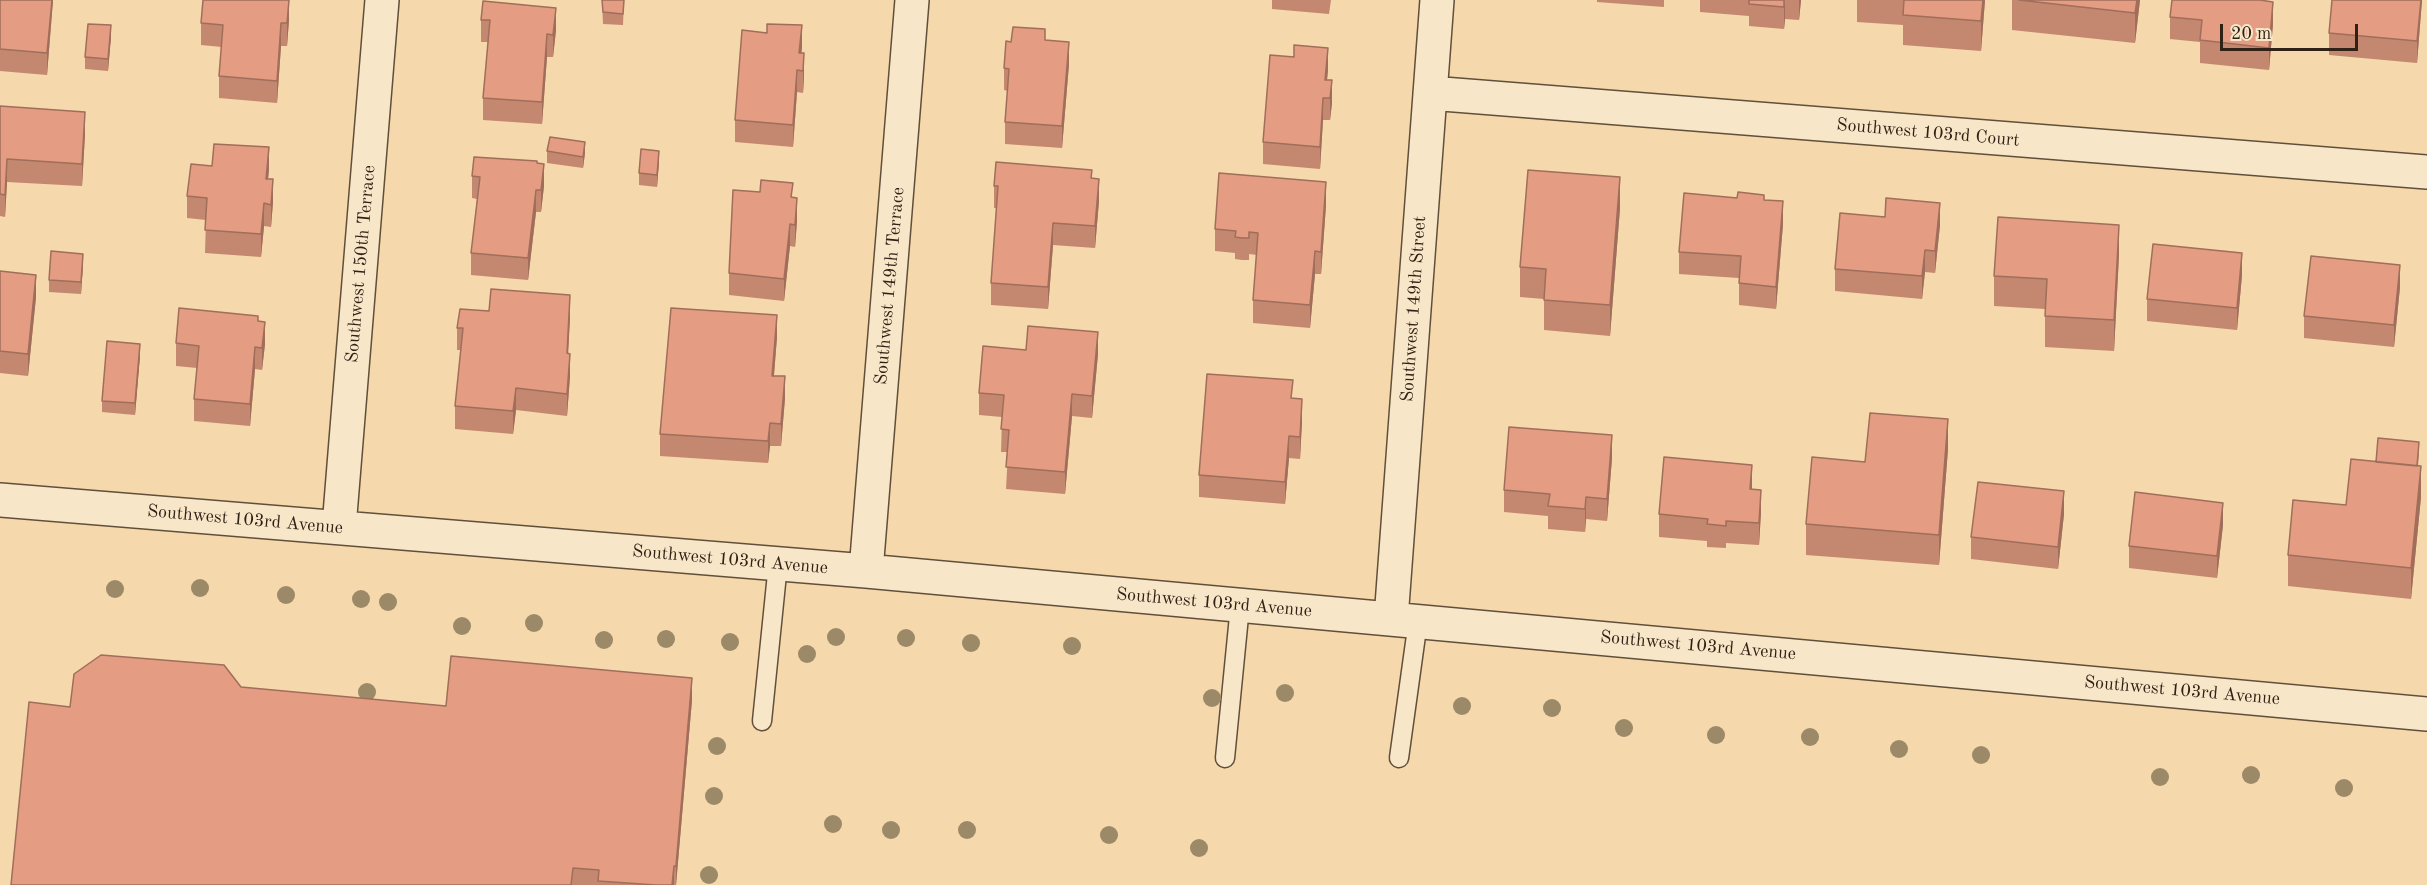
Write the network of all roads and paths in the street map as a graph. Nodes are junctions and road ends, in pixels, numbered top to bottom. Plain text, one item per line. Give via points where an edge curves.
1 (382, 0) edge
2 (912, 0) edge
3 (1437, 0) edge
4 (1430, 93) junction
5 (2427, 172) edge
6 (0, 500) edge
7 (339, 527) junction
8 (778, 564) junction
9 (866, 571) junction
10 (1240, 606) junction
11 (1404, 620) junction
12 (2427, 714) edge
13 (762, 721) dead end
14 (1225, 758) dead end
15 (1399, 758) dead end

1 - 7 street, Southwest 150th Terrace
2 - 9 street, Southwest 149th Terrace
3 - 4 street, Southwest 149th Street
4 - 5 street, Southwest 103rd Court
4 - 11 street, Southwest 149th Street
6 - 7 street, Southwest 103rd Avenue
7 - 8 street, Southwest 103rd Avenue
8 - 9 street, Southwest 103rd Avenue
8 - 13 lane
9 - 10 street, Southwest 103rd Avenue
10 - 11 street, Southwest 103rd Avenue
10 - 14 lane
11 - 12 street, Southwest 103rd Avenue
11 - 15 lane

